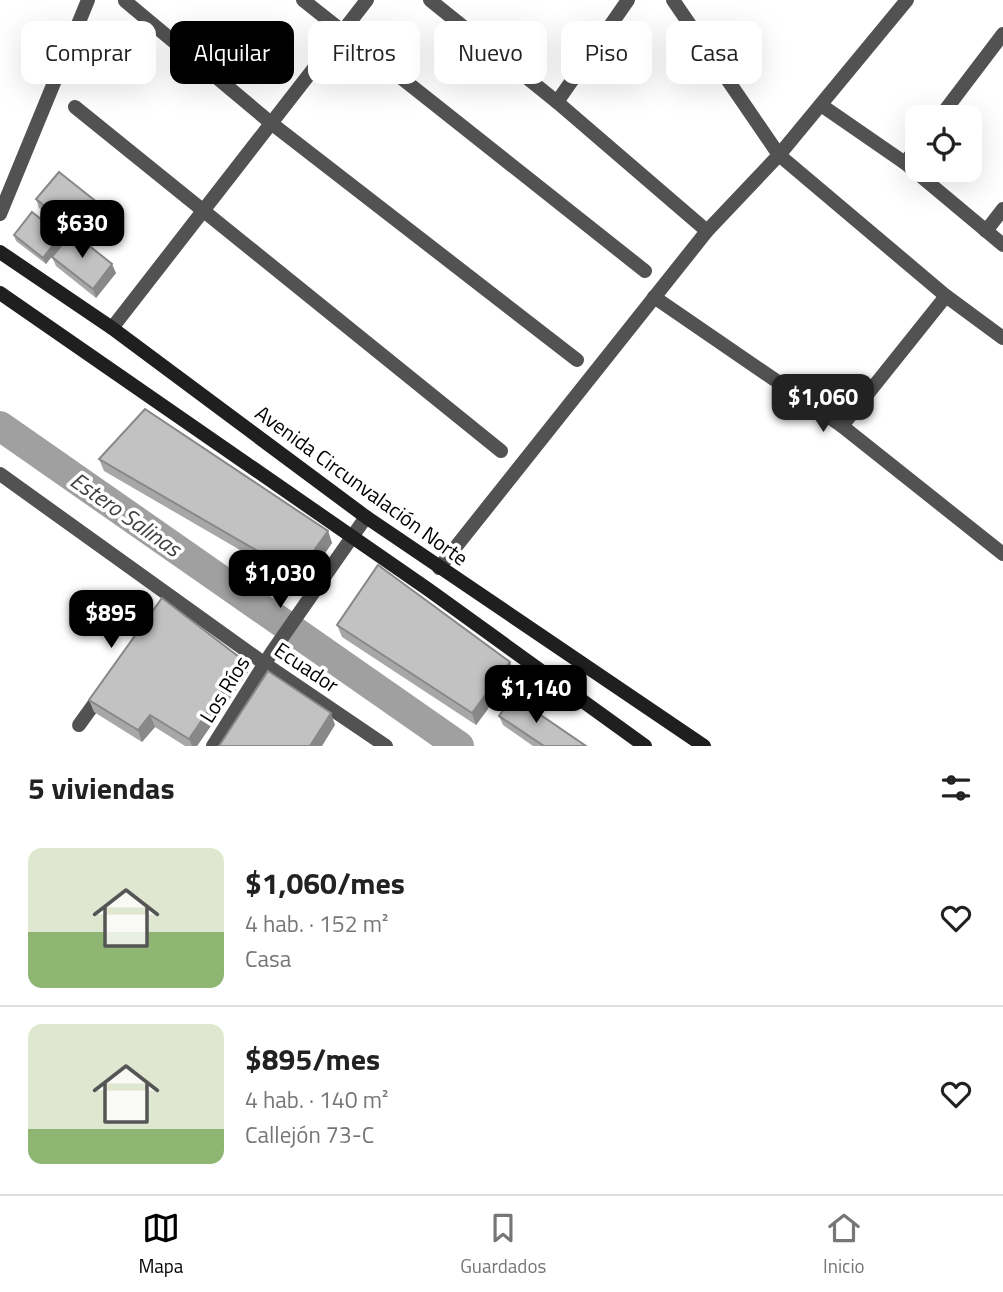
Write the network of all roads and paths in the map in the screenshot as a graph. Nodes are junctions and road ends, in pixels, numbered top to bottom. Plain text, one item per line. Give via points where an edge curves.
1 (88, 0) edge
2 (303, 0) edge
3 (367, 0) edge
4 (430, 0) edge
5 (628, 0) edge
6 (673, 0) edge
7 (907, 0) edge
8 (125, 1) edge
9 (329, 21) edge
10 (351, 21) edge
11 (1003, 34) edge
12 (308, 76) edge
13 (408, 84) edge
14 (557, 102) junction
15 (821, 104) junction
16 (949, 105) edge
17 (75, 107) dead end
18 (271, 123) junction
19 (779, 155) junction
20 (905, 163) edge
21 (928, 182) edge
22 (1003, 209) edge
23 (203, 211) junction
24 (0, 214) edge
25 (707, 231) junction
26 (986, 231) junction
27 (1003, 245) edge
28 (0, 252) edge
29 (645, 271) dead end
30 (0, 293) edge
31 (946, 296) junction
32 (654, 297) junction
33 (112, 328) junction
34 (1003, 338) edge
35 (577, 360) dead end
36 (842, 426) junction
37 (501, 451) dead end
38 (0, 474) edge
39 (366, 517) junction
40 (352, 538) junction
41 (1003, 554) edge
42 (439, 568) junction
43 (268, 658) junction
44 (110, 682) edge
45 (79, 725) dead end
46 (383, 745) edge
47 (214, 746) edge
48 (645, 746) edge
49 (704, 746) edge

1 - 24 street
2 - 9 street
3 - 10 street
4 - 14 street
5 - 14 street
6 - 19 street
7 - 15 street
8 - 18 street
11 - 16 street
12 - 18 street
13 - 29 street
14 - 25 street
15 - 19 street
15 - 20 street
17 - 23 street
18 - 23 street
18 - 35 street
19 - 25 street
19 - 31 street
21 - 26 street
22 - 26 street
23 - 33 street
23 - 37 street
25 - 32 street
26 - 27 street
28 - 33 main road, Avenida Circunvalación Norte
30 - 40 main road
31 - 34 street
31 - 36 street
32 - 36 street
32 - 42 street
33 - 39 main road, Avenida Circunvalación Norte
36 - 41 street
38 - 43 street, Ecuador via 169,601
39 - 40 street, Los Ríos
39 - 42 main road, Avenida Circunvalación Norte
40 - 43 street, Los Ríos
40 - 48 main road
42 - 49 main road, Avenida Circunvalación Norte
43 - 46 street, Ecuador
43 - 47 street, Los Ríos
44 - 45 street

